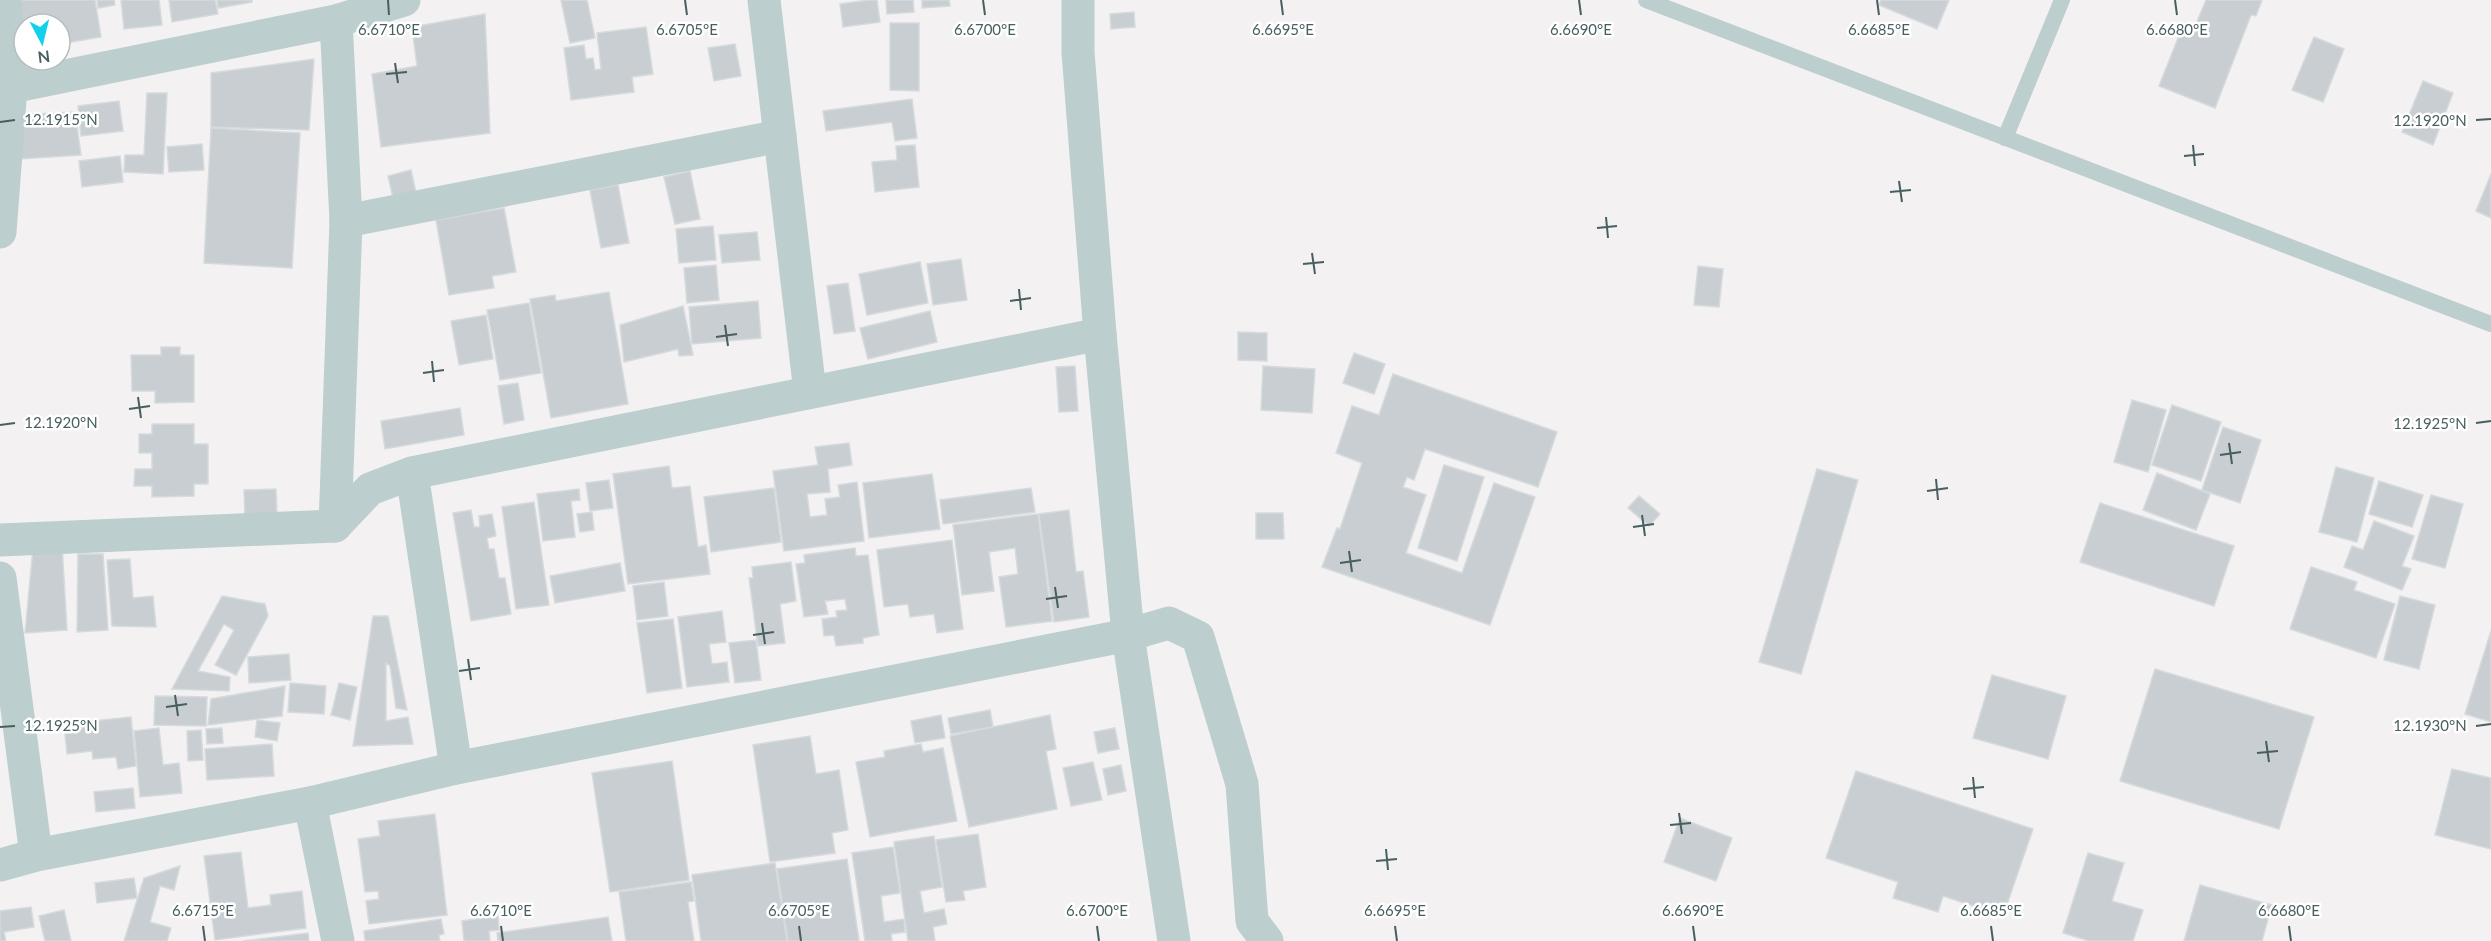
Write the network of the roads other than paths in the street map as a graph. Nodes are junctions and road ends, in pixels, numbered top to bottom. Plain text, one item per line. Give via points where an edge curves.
1 (5, 0) edge
2 (404, 0) edge
3 (764, 0) edge
4 (1078, 0) edge
5 (1646, 0) edge
6 (2062, 0) edge
7 (336, 21) junction
8 (11, 87) junction
9 (780, 136) junction
10 (2005, 138) junction
11 (346, 221) junction
12 (0, 232) edge
13 (2491, 324) edge
14 (1100, 334) junction
15 (810, 392) junction
16 (412, 473) junction
17 (335, 526) junction
18 (0, 540) edge
19 (0, 578) edge
20 (1128, 635) junction
21 (456, 768) junction
22 (310, 803) junction
23 (36, 855) junction
24 (0, 865) edge
25 (339, 941) edge
26 (1174, 941) edge
27 (1267, 941) edge

1 - 8 street
2 - 7 street
3 - 9 street
4 - 14 street via 1078,52
5 - 10 lane
6 - 10 lane
7 - 8 street
7 - 11 street
8 - 12 street
9 - 11 street
9 - 15 street
10 - 13 lane
11 - 17 street
14 - 15 street
14 - 20 street
15 - 16 street
16 - 17 street via 370,489
16 - 21 street
17 - 18 street
19 - 23 street
20 - 21 street
20 - 26 street
20 - 27 street via 1169,622 1198,637 1242,784 1252,921
21 - 22 street
22 - 23 street
22 - 25 street
23 - 24 street

